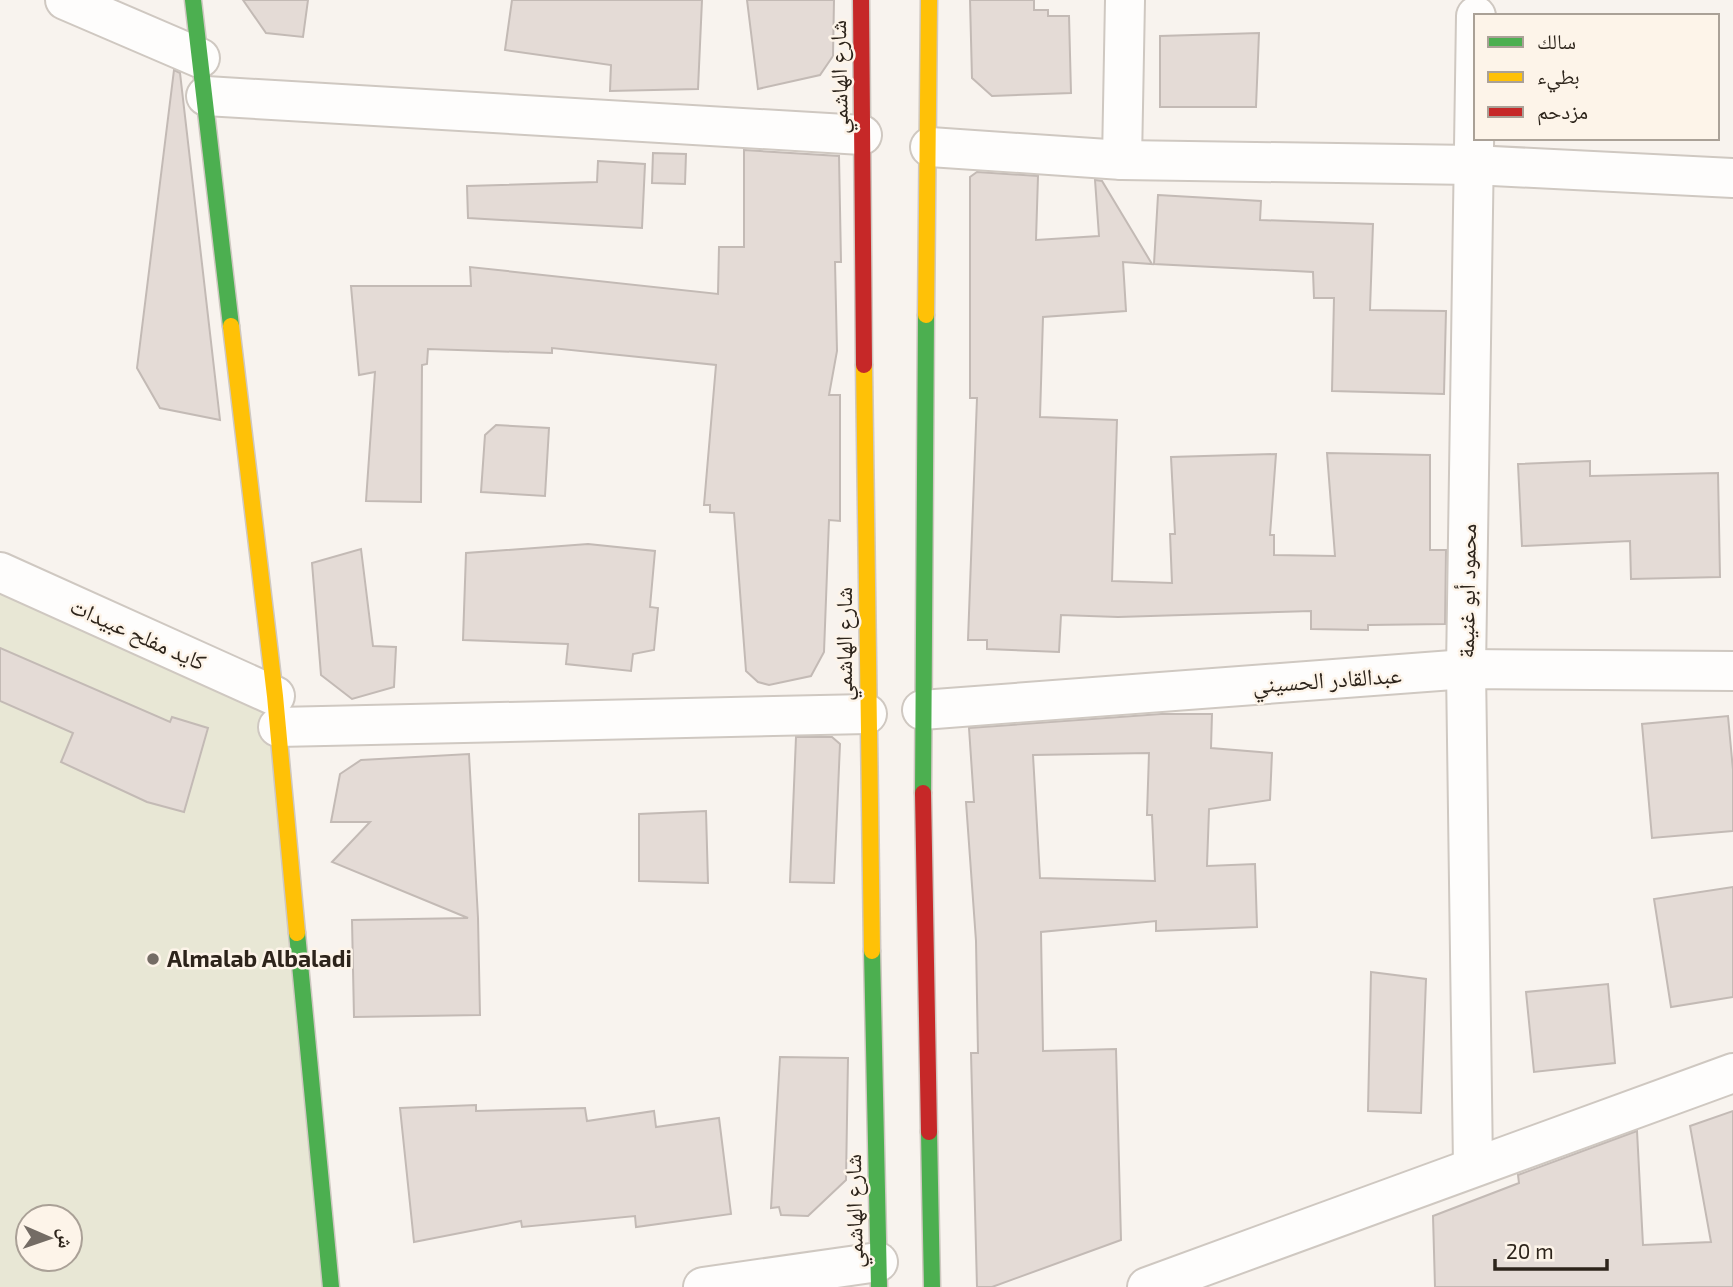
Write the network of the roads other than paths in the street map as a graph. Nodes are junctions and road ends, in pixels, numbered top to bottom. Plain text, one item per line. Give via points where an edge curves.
1 (65, 0) edge
2 (193, 0) edge
3 (861, 0) edge
4 (929, 0) edge
5 (1125, 0) edge
6 (200, 58) junction
7 (206, 96) junction
8 (1474, 115) edge
9 (862, 135) junction
10 (930, 148) junction
11 (1122, 160) junction
12 (1473, 165) junction
13 (1733, 178) edge
14 (0, 572) edge
15 (1466, 669) junction
16 (1733, 671) edge
17 (922, 710) junction
18 (277, 712) junction
19 (867, 714) junction
20 (1733, 1073) edge
21 (1473, 1166) junction
22 (878, 1274) edge
23 (331, 1287) edge
24 (703, 1287) edge
25 (932, 1287) edge
26 (1147, 1287) edge

1 - 6 street
2 - 6 main road
3 - 9 main road, شارع الهاشمي
4 - 10 main road
5 - 11 street
6 - 7 main road
7 - 9 street
7 - 18 main road
8 - 12 street, محمود أبو غنيمة
9 - 19 main road, شارع الهاشمي
10 - 11 street
10 - 17 main road
11 - 12 street
12 - 13 street
12 - 15 street, محمود أبو غنيمة
14 - 18 street, كايد مفلح عبيدات
15 - 16 street, عبدالقادر الحسيني
15 - 17 street, عبدالقادر الحسيني
15 - 21 street, محمود أبو غنيمة
17 - 25 main road
18 - 19 street
18 - 23 main road
19 - 22 main road, شارع الهاشمي
20 - 21 street
21 - 26 street
22 - 24 street

